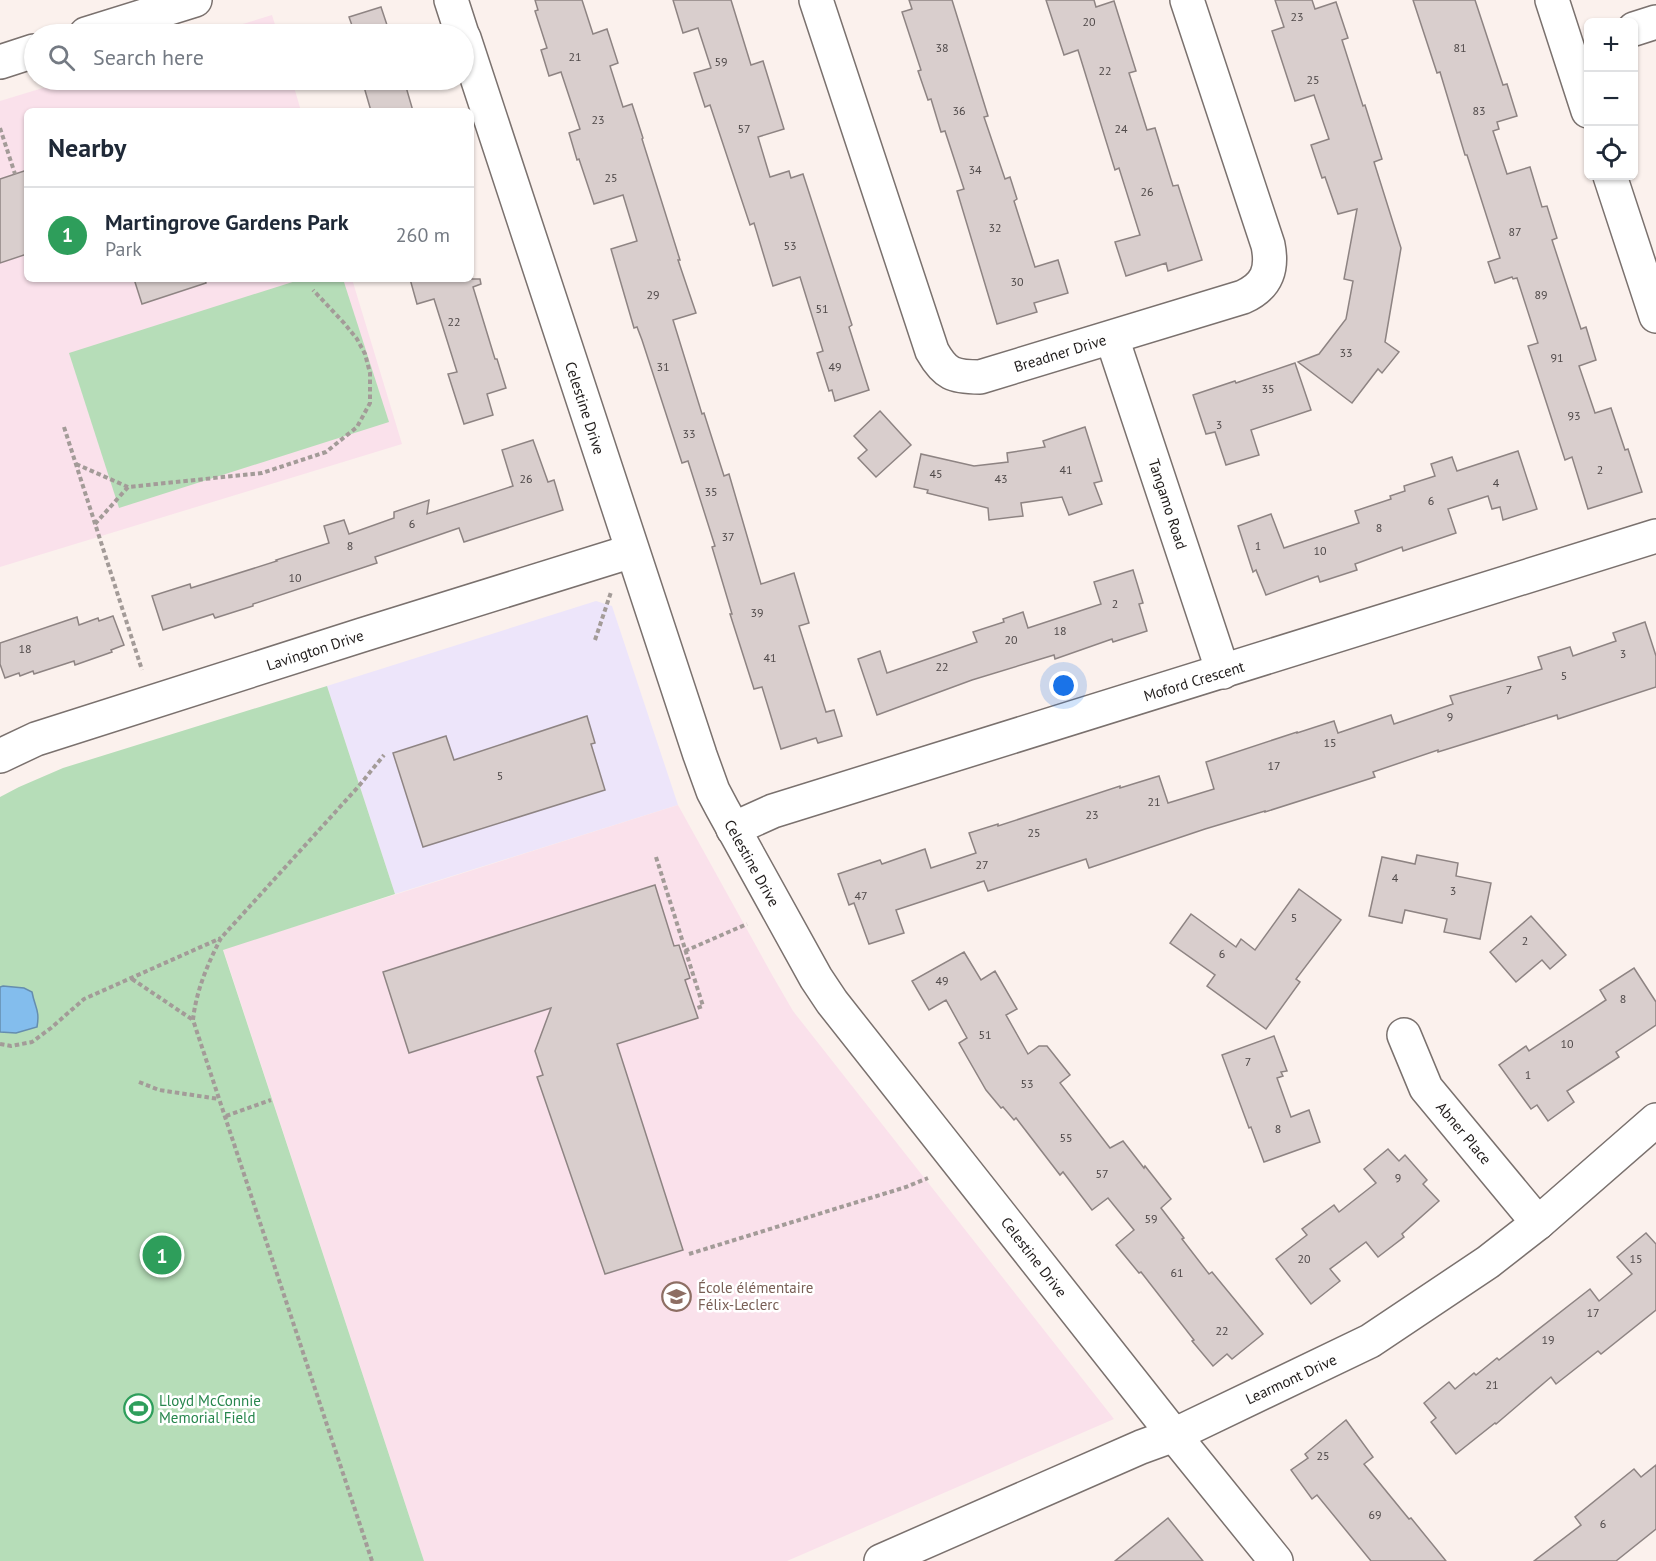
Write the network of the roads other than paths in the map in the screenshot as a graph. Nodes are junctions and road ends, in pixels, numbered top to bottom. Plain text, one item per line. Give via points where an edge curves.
1 (195, 0) edge
2 (451, 0) edge
3 (816, 0) edge
4 (1187, 0) edge
5 (1552, 0) edge
6 (1656, 22) edge
7 (118, 24) edge
8 (459, 24) edge
9 (1638, 28) edge
10 (1579, 47) edge
11 (24, 54) edge
12 (0, 62) edge
13 (474, 70) edge
14 (1584, 83) edge
15 (1611, 180) edge
16 (1656, 316) edge
17 (1112, 338) junction
18 (1656, 536) edge
19 (632, 551) junction
20 (1223, 672) junction
21 (0, 756) edge
22 (733, 829) junction
23 (1404, 1035) dead end
24 (1656, 1120) edge
25 (1538, 1223) junction
26 (1173, 1435) junction
27 (881, 1561) edge
28 (1276, 1561) edge

1 - 7 street
2 - 8 street, Celestine Drive
3 - 17 street, Breadner Drive via 932,351 940,364 963,377 980,377
4 - 17 street, Breadner Drive via 1268,245 1269,268 1260,286 1243,297
5 - 10 street
6 - 9 street
10 - 14 street
11 - 12 street
13 - 19 street, Celestine Drive
15 - 16 street
17 - 20 street, Tangamo Road
18 - 20 street, Moford Crescent
19 - 21 street, Lavington Drive via 36,739
19 - 22 street, Celestine Drive via 706,772
20 - 22 street, Moford Crescent via 773,811
22 - 26 street, Celestine Drive via 832,1002
23 - 25 street, Abner Place via 1426,1088
24 - 25 street, Learmont Drive
25 - 26 street, Learmont Drive via 1488,1262 1370,1341
26 - 27 street, Learmont Drive
26 - 28 street, Celestine Drive

